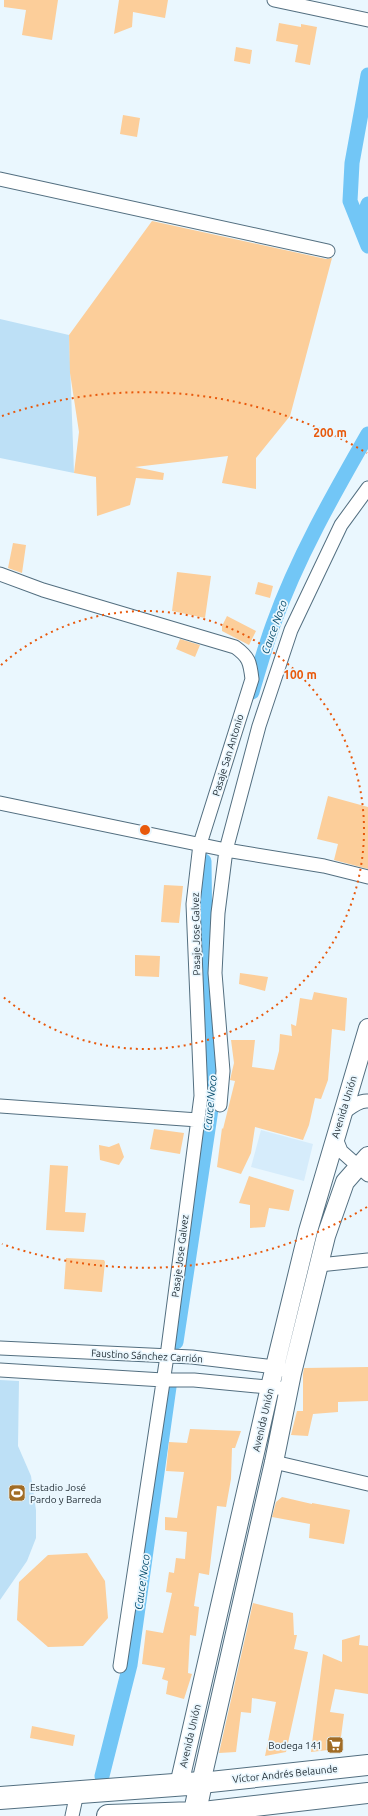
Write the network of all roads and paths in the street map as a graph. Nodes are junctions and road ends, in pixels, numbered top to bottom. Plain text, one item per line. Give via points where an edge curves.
1 (274, 0) edge
2 (368, 20) edge
3 (0, 179) edge
4 (328, 251) dead end
5 (368, 488) edge
6 (0, 574) edge
7 (0, 803) edge
8 (200, 844) junction
9 (226, 850) junction
10 (368, 877) edge
11 (368, 1028) edge
12 (368, 1101) edge
13 (220, 1105) dead end
14 (0, 1106) edge
15 (342, 1114) junction
16 (198, 1120) junction
17 (335, 1136) junction
18 (365, 1166) edge
19 (368, 1260) edge
20 (319, 1265) junction
21 (0, 1348) edge
22 (167, 1356) junction
23 (275, 1367) junction
24 (0, 1370) edge
25 (163, 1380) junction
26 (290, 1381) junction
27 (270, 1387) junction
28 (274, 1462) junction
29 (368, 1484) edge
30 (120, 1666) dead end
31 (368, 1765) edge
32 (202, 1783) junction
33 (179, 1785) junction
34 (77, 1792) junction
35 (368, 1793) edge
36 (0, 1798) edge
37 (171, 1814) edge
38 (194, 1814) edge
39 (72, 1816) edge
40 (108, 1816) edge

1 - 2 street
3 - 4 street
5 - 9 street via 341,525 291,630 259,726
6 - 8 street, Pasaje San Antonio via 43,590 235,647 246,655 252,679
7 - 8 street
8 - 9 street
8 - 16 street, Pasaje Jose Galvez via 193,904 201,1096
9 - 10 street via 324,866
9 - 13 street via 218,913 215,973 223,1071
11 - 15 main road, Avenida Unión
12 - 15 street via 364,1100
14 - 16 street
15 - 17 main road, Avenida Unión
16 - 22 street, Pasaje Jose Galvez
17 - 18 street via 341,1151
17 - 23 main road, Avenida Unión via 308,1231
18 - 20 main road, Avenida Unión via 345,1182
19 - 20 street
20 - 26 main road, Avenida Unión
21 - 22 street, Faustino Sánchez Carrión
22 - 23 street, Faustino Sánchez Carrión
22 - 25 street, Pasaje Jose Galvez
23 - 26 street, Faustino Sánchez Carrión
23 - 27 main road, Avenida Unión
24 - 25 street
25 - 27 street via 194,1380
25 - 30 street, Pasaje Jose Galvez
26 - 27 street
26 - 28 main road, Avenida Unión
27 - 33 main road, Avenida Unión
28 - 29 street
28 - 32 main road, Avenida Unión
31 - 32 main road, Víctor Andrés Belaunde
32 - 33 highway
32 - 38 highway, Avenida Unión
33 - 34 highway
33 - 37 highway, Avenida Unión
34 - 36 highway
34 - 39 street
35 - 38 main road
37 - 38 highway
37 - 40 highway

